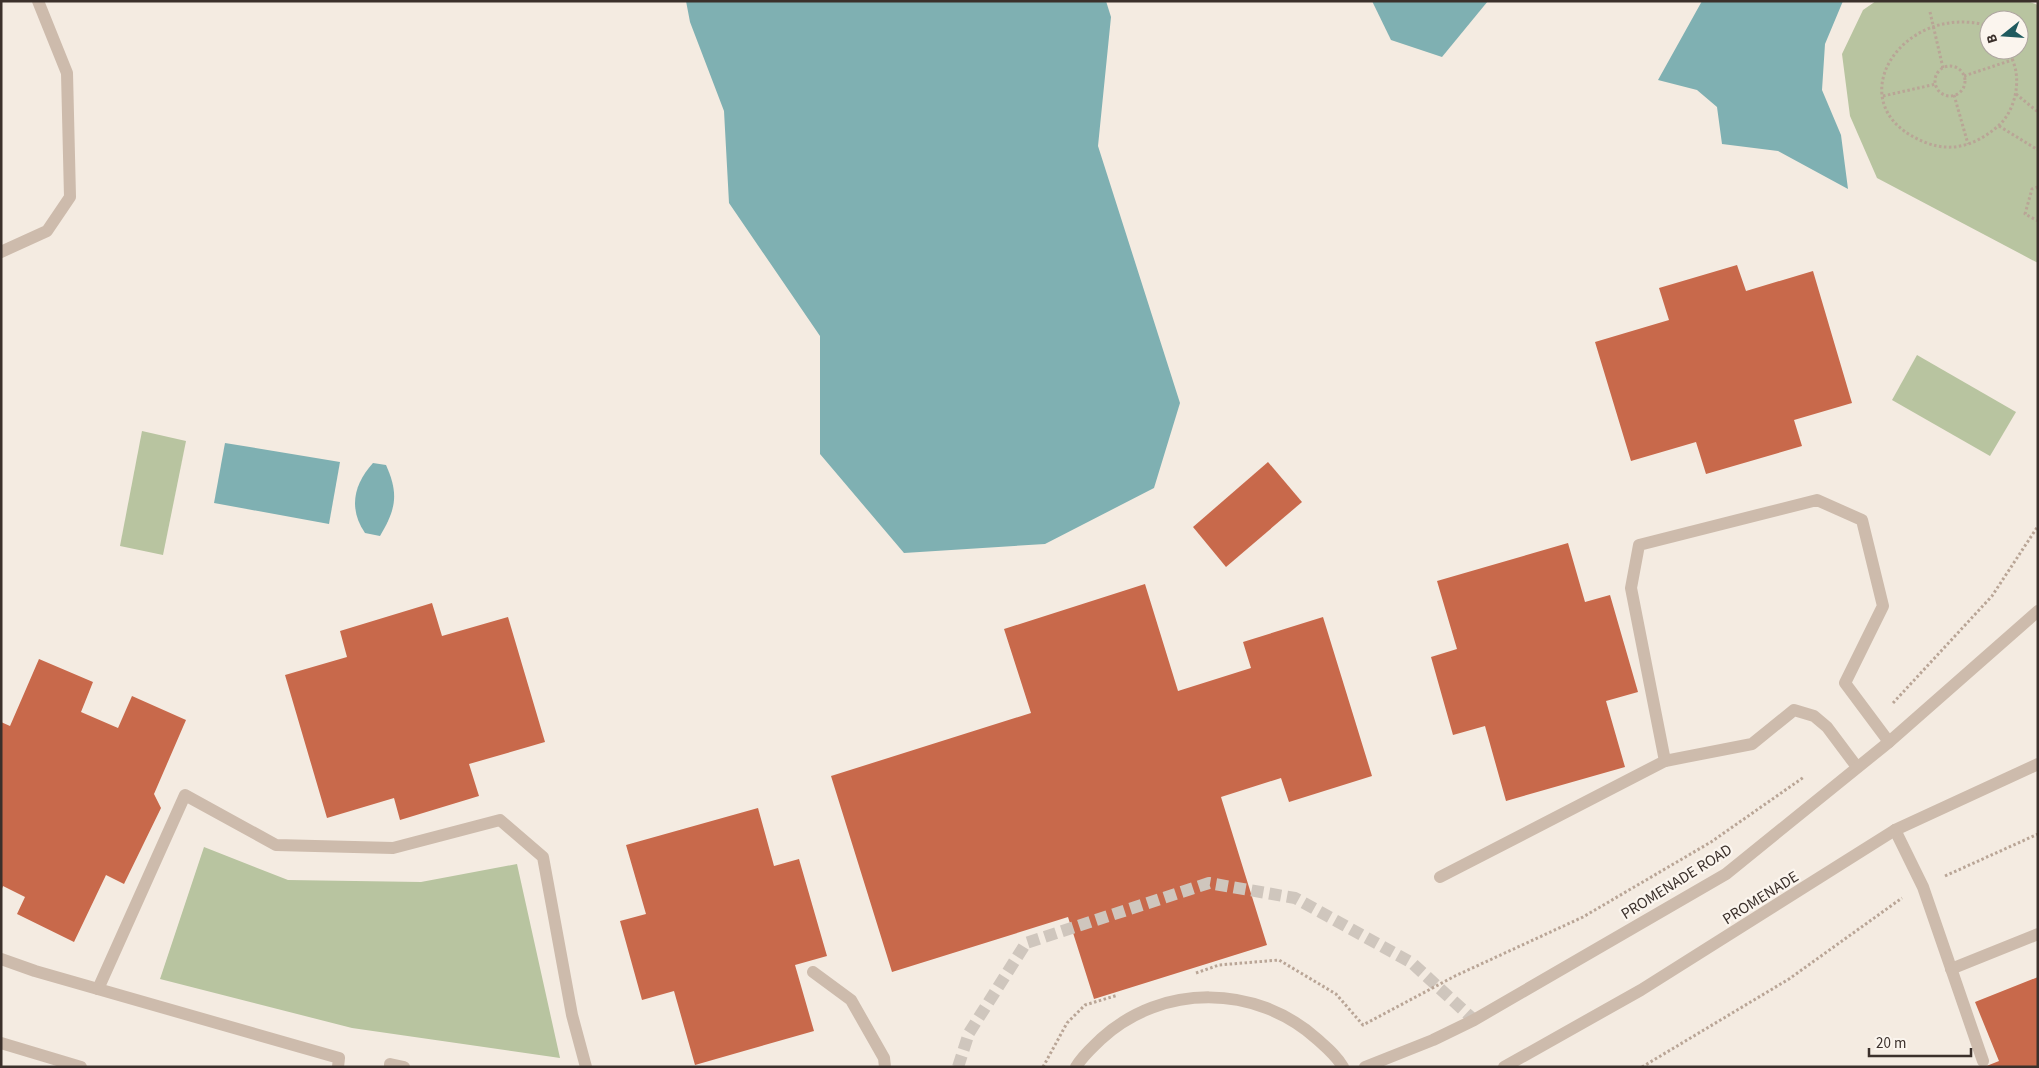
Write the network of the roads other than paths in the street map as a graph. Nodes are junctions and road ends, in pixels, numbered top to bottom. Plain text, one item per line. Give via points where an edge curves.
1 (38, 1) edge
2 (1, 252) edge
3 (2038, 611) edge
4 (1888, 742) junction
5 (1664, 761) junction
6 (2038, 764) edge
7 (1856, 767) junction
8 (1895, 830) junction
9 (1440, 877) dead end
10 (2038, 934) edge
11 (1, 959) edge
12 (1952, 969) junction
13 (813, 972) dead end
14 (98, 989) junction
15 (1, 1042) edge
16 (1340, 1061) edge
17 (1982, 1061) dead end
18 (81, 1067) edge
19 (338, 1067) edge
20 (390, 1067) edge
21 (404, 1067) edge
22 (586, 1067) edge
23 (885, 1067) edge
24 (1076, 1067) edge
25 (1349, 1067) edge
26 (1365, 1067) edge
27 (1504, 1067) edge

1 - 2 street via 67,73 70,197 47,231
3 - 4 street, PROMENADE ROAD
4 - 5 street via 1845,683 1882,606 1862,520 1817,500 1639,545 1631,588
4 - 7 street, PROMENADE ROAD
5 - 7 street via 1752,744 1794,710 1814,716 1827,727
5 - 9 street
6 - 8 street, PROMENADE
7 - 26 street, PROMENADE ROAD via 1726,874 1474,1020
8 - 12 street via 1923,887
8 - 27 street, PROMENADE via 1641,990
10 - 12 street
11 - 14 street
12 - 17 street
13 - 23 street via 851,1000 884,1058
14 - 19 street via 339,1058
14 - 22 street via 185,795 276,845 394,848 500,820 543,857 572,1015
15 - 18 street
16 - 24 street via 1300,1024 1257,1003 1209,996 1162,1002 1118,1024 1082,1056
16 - 25 street
20 - 21 street via 390,1064

